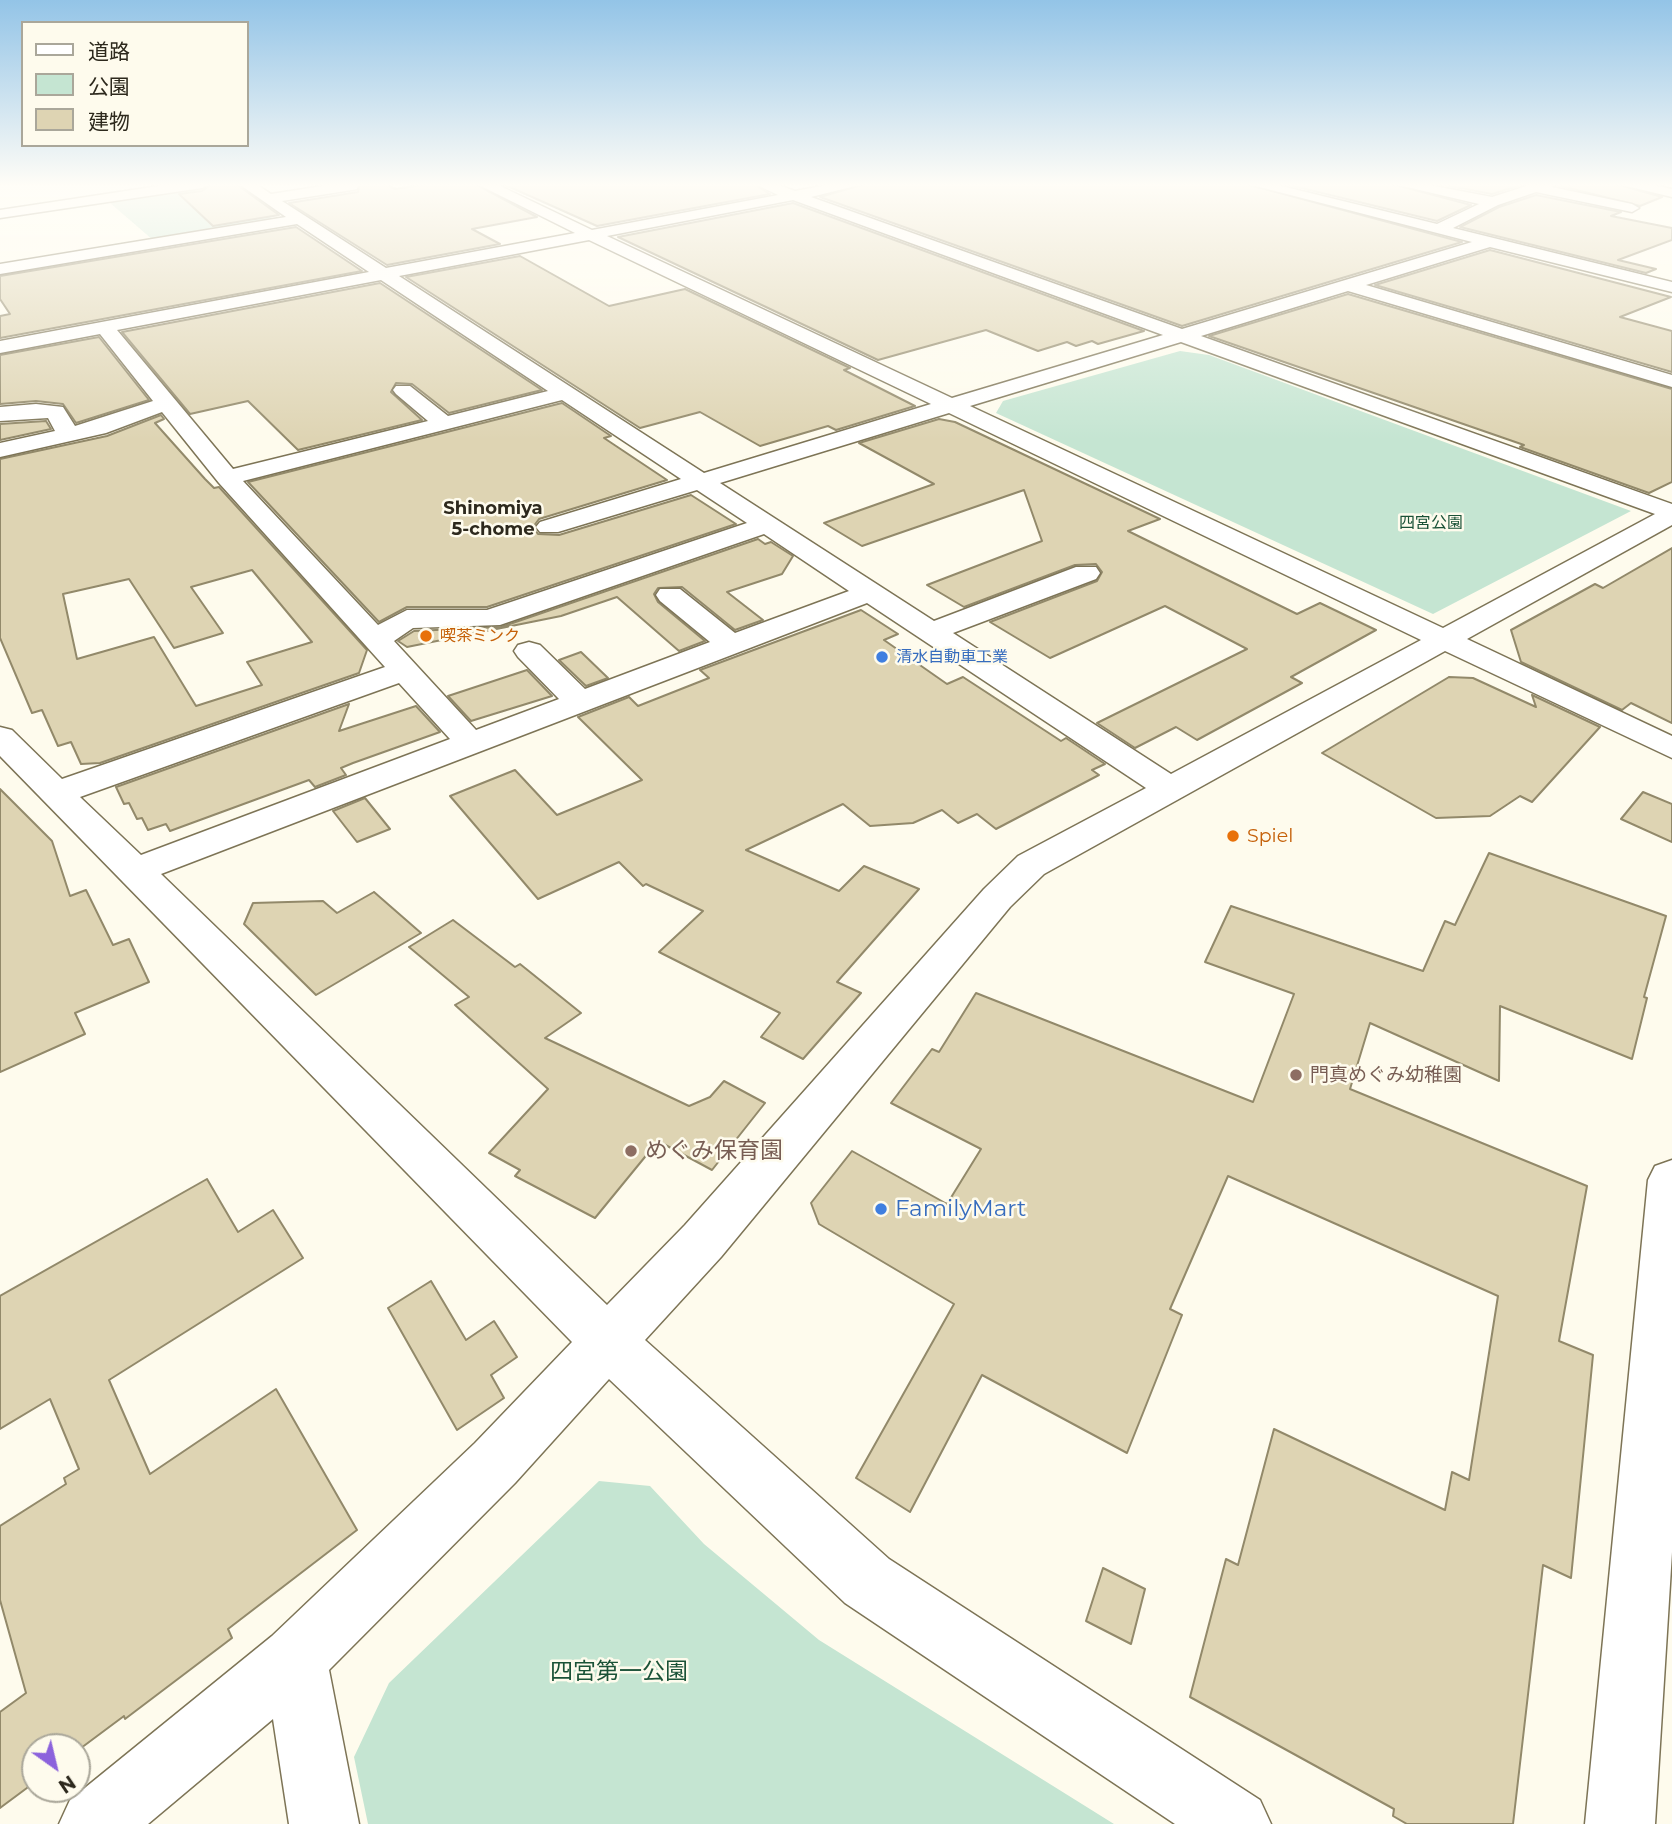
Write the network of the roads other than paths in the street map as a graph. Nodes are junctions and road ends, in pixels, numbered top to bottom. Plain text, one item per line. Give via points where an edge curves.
1 (377, 269) edge
2 (409, 269) edge
3 (665, 269) edge
4 (998, 269) edge
5 (1399, 269) edge
6 (1600, 269) edge
7 (384, 274) junction
8 (1347, 285) junction
9 (1672, 287) edge
10 (104, 327) junction
11 (1182, 335) junction
12 (0, 347) edge
13 (1672, 381) edge
14 (403, 390) dead end
15 (565, 393) junction
16 (166, 403) junction
17 (950, 405) junction
18 (0, 414) edge
19 (444, 423) junction
20 (69, 435) junction
21 (0, 450) edge
22 (227, 478) junction
23 (701, 481) junction
24 (1672, 514) edge
25 (767, 525) junction
26 (549, 527) dead end
27 (1086, 573) dead end
28 (871, 592) junction
29 (670, 595) dead end
30 (931, 632) junction
31 (376, 640) junction
32 (1445, 640) junction
33 (731, 645) junction
34 (529, 652) dead end
35 (404, 671) junction
36 (579, 701) junction
37 (0, 737) edge
38 (470, 742) junction
39 (1672, 748) edge
40 (1171, 789) junction
41 (57, 793) junction
42 (136, 870) junction
43 (1672, 1180) edge
44 (608, 1342) junction
45 (295, 1659) junction
46 (94, 1824) edge
47 (324, 1824) edge
48 (1236, 1824) edge
49 (1620, 1824) edge

1 - 7 street
2 - 7 street
3 - 17 street
4 - 11 street
5 - 8 street
6 - 9 street
7 - 10 street
7 - 15 street
8 - 11 street
8 - 13 street
10 - 12 street
10 - 16 street
11 - 17 street
11 - 24 street
14 - 19 street
15 - 19 street
15 - 23 street
16 - 20 street
16 - 22 street
17 - 23 street
17 - 32 street
18 - 20 street via 55,412
19 - 22 street
20 - 21 street
22 - 31 street
23 - 25 street
23 - 26 street
24 - 32 street
25 - 28 street
25 - 31 street via 490,619 407,618
27 - 30 street
28 - 30 street
28 - 33 street
29 - 33 street
30 - 40 street
31 - 35 street
32 - 39 street
32 - 40 street
33 - 36 street
34 - 36 street
35 - 38 street
35 - 41 street
36 - 38 street
37 - 41 street
38 - 42 street
40 - 44 street via 1031,865 997,898 703,1241
41 - 42 street
42 - 44 street
43 - 49 street
44 - 45 street via 495,1463
44 - 48 street via 867,1581
45 - 46 street
45 - 47 street

